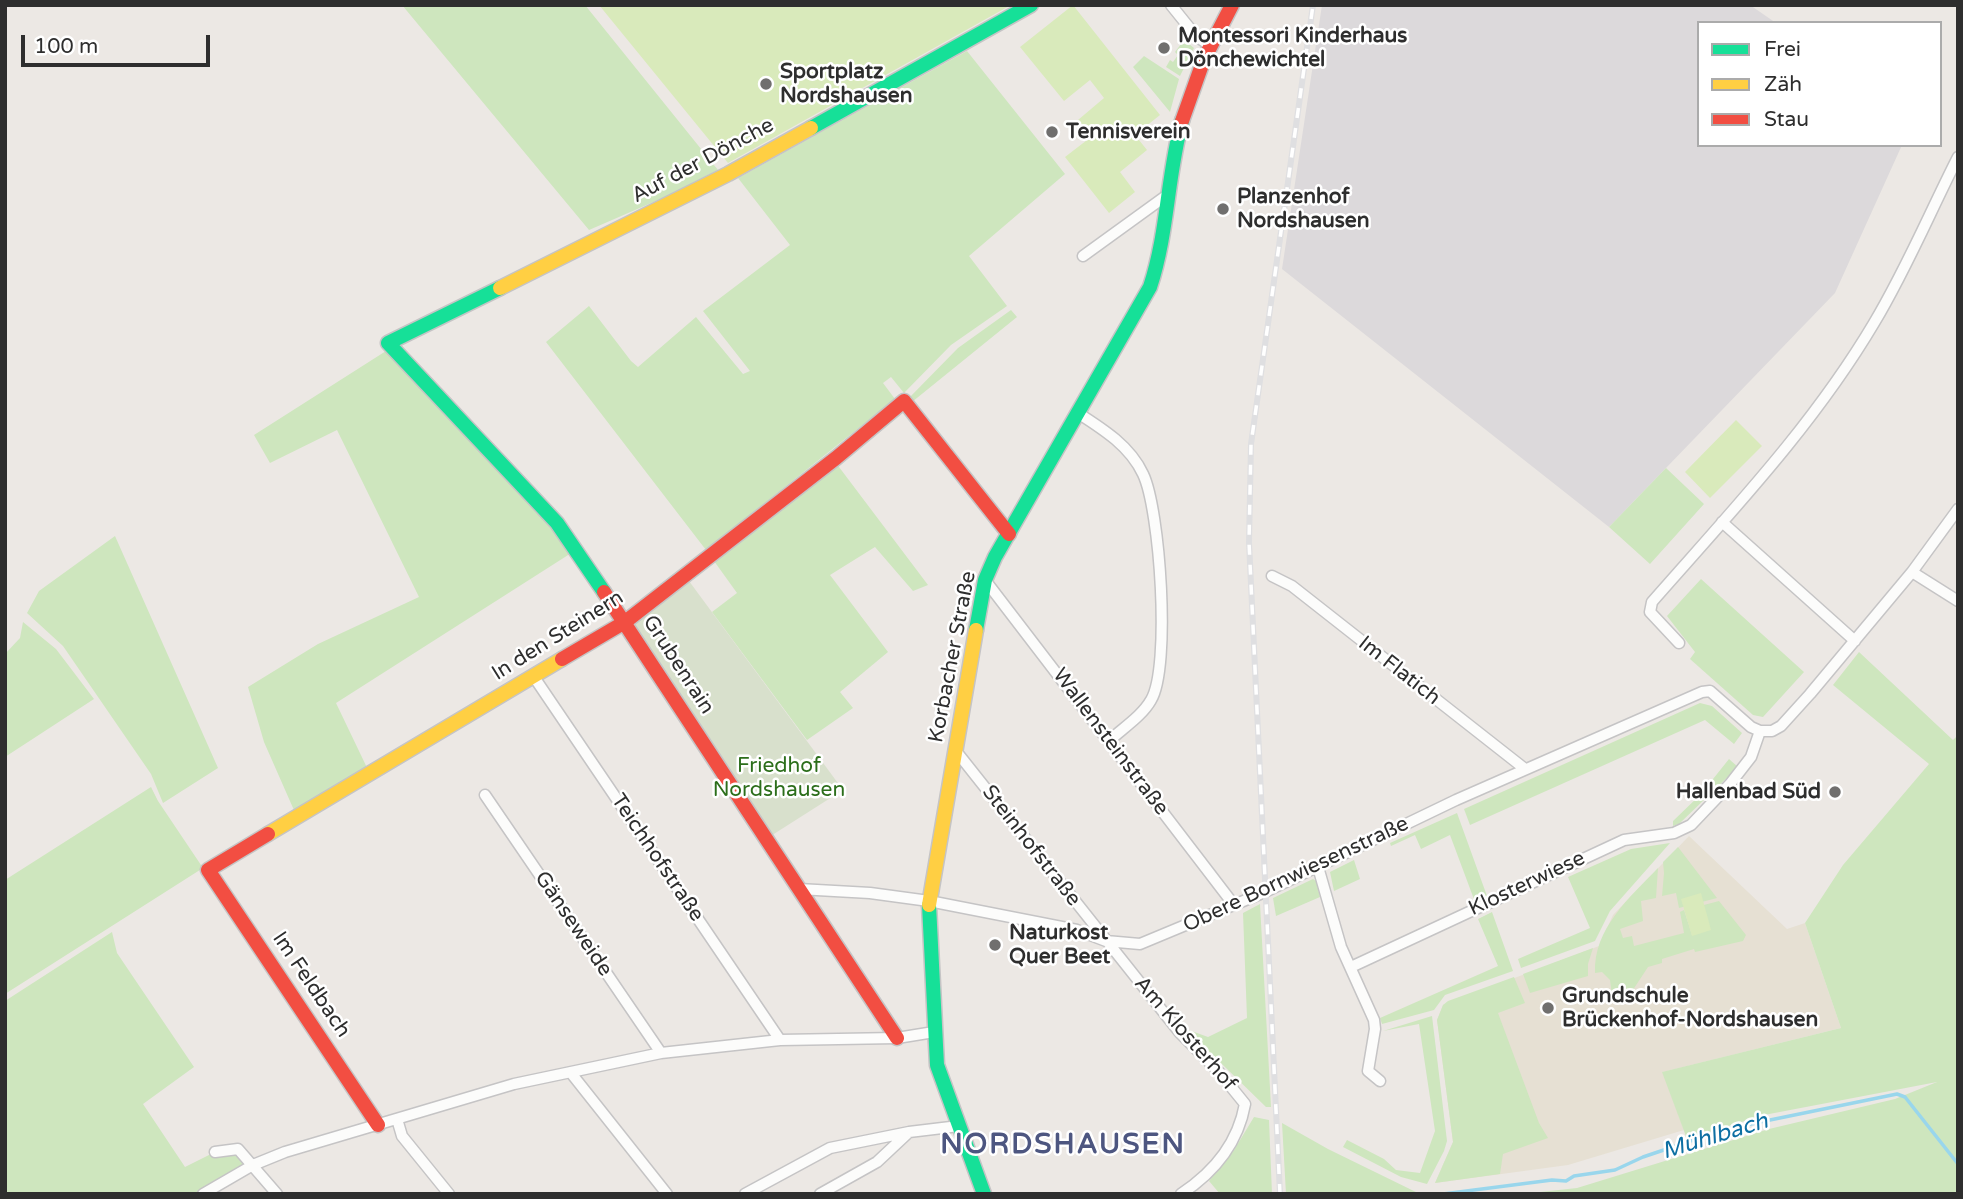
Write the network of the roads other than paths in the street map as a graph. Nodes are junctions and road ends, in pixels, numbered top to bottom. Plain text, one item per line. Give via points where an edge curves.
1 (1031, 5) edge
2 (1171, 5) edge
3 (1232, 5) edge
4 (1209, 45) junction
5 (1958, 157) edge
6 (1170, 193) junction
7 (1083, 256) dead end
8 (388, 343) joint
9 (1078, 413) junction
10 (1958, 509) edge
11 (1722, 522) junction
12 (1009, 534) junction
13 (1912, 572) junction
14 (1272, 576) dead end
15 (985, 580) junction
16 (1958, 601) edge
17 (625, 622) junction
18 (1856, 641) junction
19 (1679, 643) dead end
20 (534, 677) junction
21 (1760, 731) junction
22 (1109, 741) junction
23 (956, 751) junction
24 (1525, 769) junction
25 (485, 795) dead end
26 (1318, 867) junction
27 (208, 870) joint
28 (799, 889) junction
29 (929, 901) junction
30 (1234, 905) junction
31 (1106, 940) junction
32 (1351, 967) junction
33 (934, 1032) junction
34 (897, 1038) junction
35 (780, 1040) junction
36 (661, 1053) junction
37 (572, 1073) junction
38 (1380, 1081) dead end
39 (397, 1119) junction
40 (378, 1125) junction
41 (959, 1126) junction
42 (909, 1132) junction
43 (215, 1152) dead end
44 (253, 1165) junction
45 (203, 1194) edge
46 (277, 1194) edge
47 (449, 1194) edge
48 (667, 1194) edge
49 (745, 1194) edge
50 (820, 1194) edge
51 (984, 1194) edge
52 (1181, 1194) edge

1 - 8 street, Auf der Dönche via 727,174
2 - 4 street
3 - 4 street, Korbacher Straße
4 - 6 street, Korbacher Straße via 1185,109
5 - 11 street via 1873,324 1798,435
6 - 7 street
6 - 9 street, Korbacher Straße via 1159,264 1150,287
8 - 17 street, Grubenrain via 557,523
9 - 12 street, Korbacher Straße
9 - 22 street via 1129,451 1144,475 1156,528 1161,662 1152,699
10 - 13 street
11 - 18 street
11 - 19 street via 1652,602 1650,612
12 - 15 street, Korbacher Straße
12 - 17 street, In den Steinern via 904,401
13 - 16 street
13 - 18 street
14 - 24 street, Im Flatich via 1292,586
15 - 22 street, Wallensteinstraße
15 - 23 street, Korbacher Straße
17 - 20 street, In den Steinern
17 - 28 street, Grubenrain
18 - 21 street via 1781,726
20 - 27 street, In den Steinern
20 - 35 street, Teichhofstraße
21 - 24 street, Obere Bornwiesenstraße via 1710,691 1702,692
21 - 32 street, Klosterwiese via 1751,757 1691,825 1674,833 1624,840
22 - 30 street, Wallensteinstraße
23 - 29 street, Korbacher Straße
23 - 31 street, Steinhofstraße
24 - 26 street, Obere Bornwiesenstraße
25 - 36 street, Gänseweide
26 - 30 street, Obere Bornwiesenstraße
26 - 32 street via 1340,947
27 - 40 street, Im Feldbach
28 - 29 street, Obere Bornwiesenstraße
28 - 34 street, Grubenrain
29 - 31 street, Obere Bornwiesenstraße via 1077,930
29 - 33 street, Korbacher Straße
30 - 31 street, Obere Bornwiesenstraße via 1140,944
31 - 52 street, Am Klosterhof via 1180,1034 1245,1104 1242,1123 1214,1168
32 - 38 street via 1374,1020 1368,1072
33 - 34 street
33 - 41 street, Korbacher Straße via 937,1065
34 - 35 street
35 - 36 street
36 - 37 street
37 - 39 street via 514,1084
37 - 48 street
39 - 40 street
39 - 47 street via 402,1136
40 - 44 street
41 - 42 street
41 - 51 street, Korbacher Straße
42 - 49 street via 830,1148
42 - 50 street via 877,1162
43 - 44 street via 238,1149
44 - 45 street
44 - 46 street

